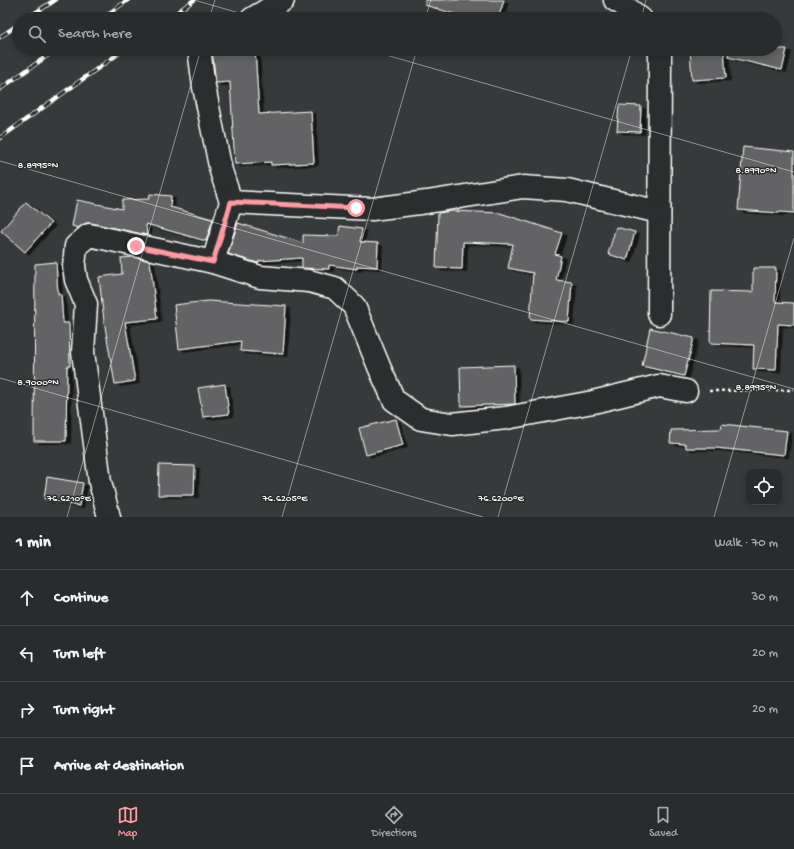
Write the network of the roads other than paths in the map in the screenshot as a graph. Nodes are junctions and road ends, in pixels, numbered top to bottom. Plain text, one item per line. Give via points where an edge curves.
1 (283, 0) edge
2 (615, 0) edge
3 (263, 12) edge
4 (633, 12) edge
5 (200, 56) edge
6 (660, 56) edge
7 (231, 202) junction
8 (659, 212) junction
9 (213, 262) junction
10 (659, 314) dead end
11 (686, 391) road end
12 (109, 517) edge

1 - 3 street
2 - 4 street
5 - 7 street via 221,171
6 - 8 street
7 - 8 street via 372,209 523,187 567,190
7 - 9 street
8 - 10 street
9 - 11 street via 260,277 308,281 336,288 354,306 394,400 421,419 452,424 530,414 659,386
9 - 12 street via 90,235 76,246 76,280 86,304 83,352 100,482

